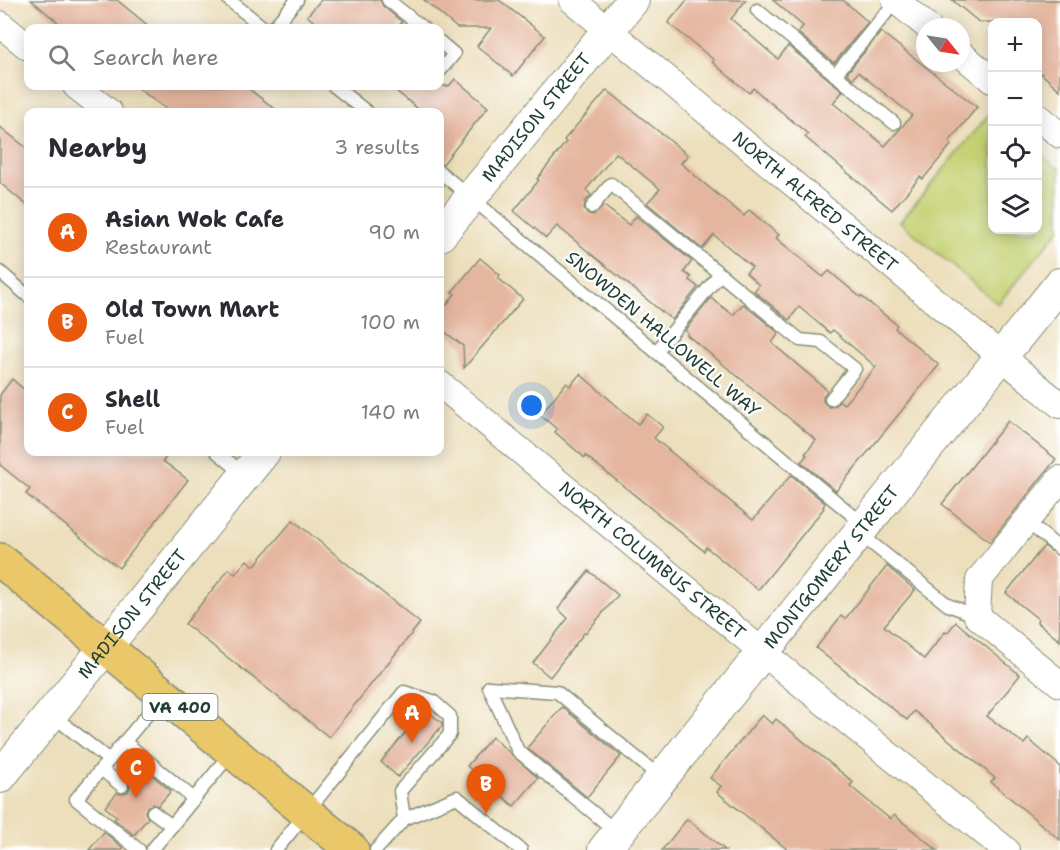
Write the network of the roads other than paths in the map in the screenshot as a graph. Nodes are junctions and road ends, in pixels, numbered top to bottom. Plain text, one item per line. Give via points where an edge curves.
1 (229, 0) edge
2 (297, 0) edge
3 (388, 0) edge
4 (572, 0) edge
5 (633, 0) edge
6 (896, 0) edge
7 (757, 10) dead end
8 (917, 18) edge
9 (0, 24) edge
10 (259, 24) edge
11 (276, 24) edge
12 (418, 24) edge
13 (609, 31) junction
14 (24, 44) edge
15 (444, 45) edge
16 (970, 61) edge
17 (444, 66) edge
18 (835, 75) junction
19 (988, 76) edge
20 (81, 90) edge
21 (339, 90) edge
22 (104, 108) edge
23 (362, 108) edge
24 (1042, 120) edge
25 (894, 123) dead end
26 (1060, 135) edge
27 (444, 175) edge
28 (470, 197) junction
29 (592, 207) dead end
30 (444, 230) edge
31 (0, 272) edge
32 (720, 274) junction
33 (1060, 284) edge
34 (24, 293) edge
35 (656, 352) junction
36 (1002, 356) junction
37 (444, 387) edge
38 (831, 399) dead end
39 (1060, 405) edge
40 (231, 456) edge
41 (255, 463) edge
42 (1060, 479) edge
43 (1026, 521) junction
44 (861, 528) junction
45 (1060, 549) edge
46 (0, 560) edge
47 (977, 616) junction
48 (106, 647) junction
49 (764, 652) junction
50 (1060, 684) edge
51 (164, 695) junction
52 (51, 714) junction
53 (124, 742) junction
54 (233, 751) junction
55 (105, 765) junction
56 (0, 777) edge
57 (662, 779) junction
58 (122, 786) dead end
59 (194, 799) junction
60 (153, 812) dead end
61 (306, 812) junction
62 (404, 819) junction
63 (172, 826) junction
64 (611, 842) edge
65 (518, 849) edge
66 (139, 850) edge
67 (152, 850) edge
68 (276, 850) edge
69 (352, 850) edge
70 (375, 850) edge
71 (1006, 850) edge

1 - 10 lane
2 - 11 lane
3 - 12 lane
4 - 13 street, NORTH ALFRED STREET
5 - 13 street, MADISON STREET
6 - 8 street
6 - 18 lane
7 - 18 lane
9 - 14 street
13 - 28 street, MADISON STREET
13 - 36 street, NORTH ALFRED STREET
15 - 17 lane via 454,54
16 - 19 street
18 - 25 lane
20 - 22 street
21 - 23 lane
24 - 26 street
27 - 28 lane, SNOWDEN HALLOWELL WAY
28 - 30 street, MADISON STREET
28 - 35 lane, SNOWDEN HALLOWELL WAY
29 - 32 lane via 610,184
31 - 34 lane
32 - 35 lane
32 - 38 lane via 800,340 821,342 855,369
33 - 36 street, MONTGOMERY STREET
35 - 44 lane, SNOWDEN HALLOWELL WAY
36 - 39 street, NORTH ALFRED STREET
36 - 44 street, MONTGOMERY STREET
37 - 49 street, NORTH COLUMBUS STREET
40 - 41 lane
41 - 48 street, MADISON STREET
42 - 43 street
43 - 45 lane
43 - 47 street via 979,580
44 - 47 lane, SNOWDEN HALLOWELL WAY via 948,605
44 - 49 street, MONTGOMERY STREET
46 - 48 main road, VA 400
47 - 50 street
48 - 51 main road, VA 400
48 - 52 street, MADISON STREET
49 - 57 street, MONTGOMERY STREET
49 - 71 street, NORTH COLUMBUS STREET
51 - 53 lane
51 - 54 main road, VA 400
52 - 55 lane
52 - 56 street, MADISON STREET
53 - 55 lane
53 - 59 lane
54 - 59 lane
54 - 61 main road, VA 400
55 - 58 lane
55 - 66 lane via 76,798
57 - 64 street, MONTGOMERY STREET
57 - 64 lane via 556,692 489,687 518,751
59 - 63 lane
60 - 63 lane
61 - 62 lane via 404,692 433,701 450,716 450,734 400,791
61 - 68 lane
61 - 69 main road, VA 400
62 - 65 lane via 458,796
62 - 70 lane
63 - 67 lane

